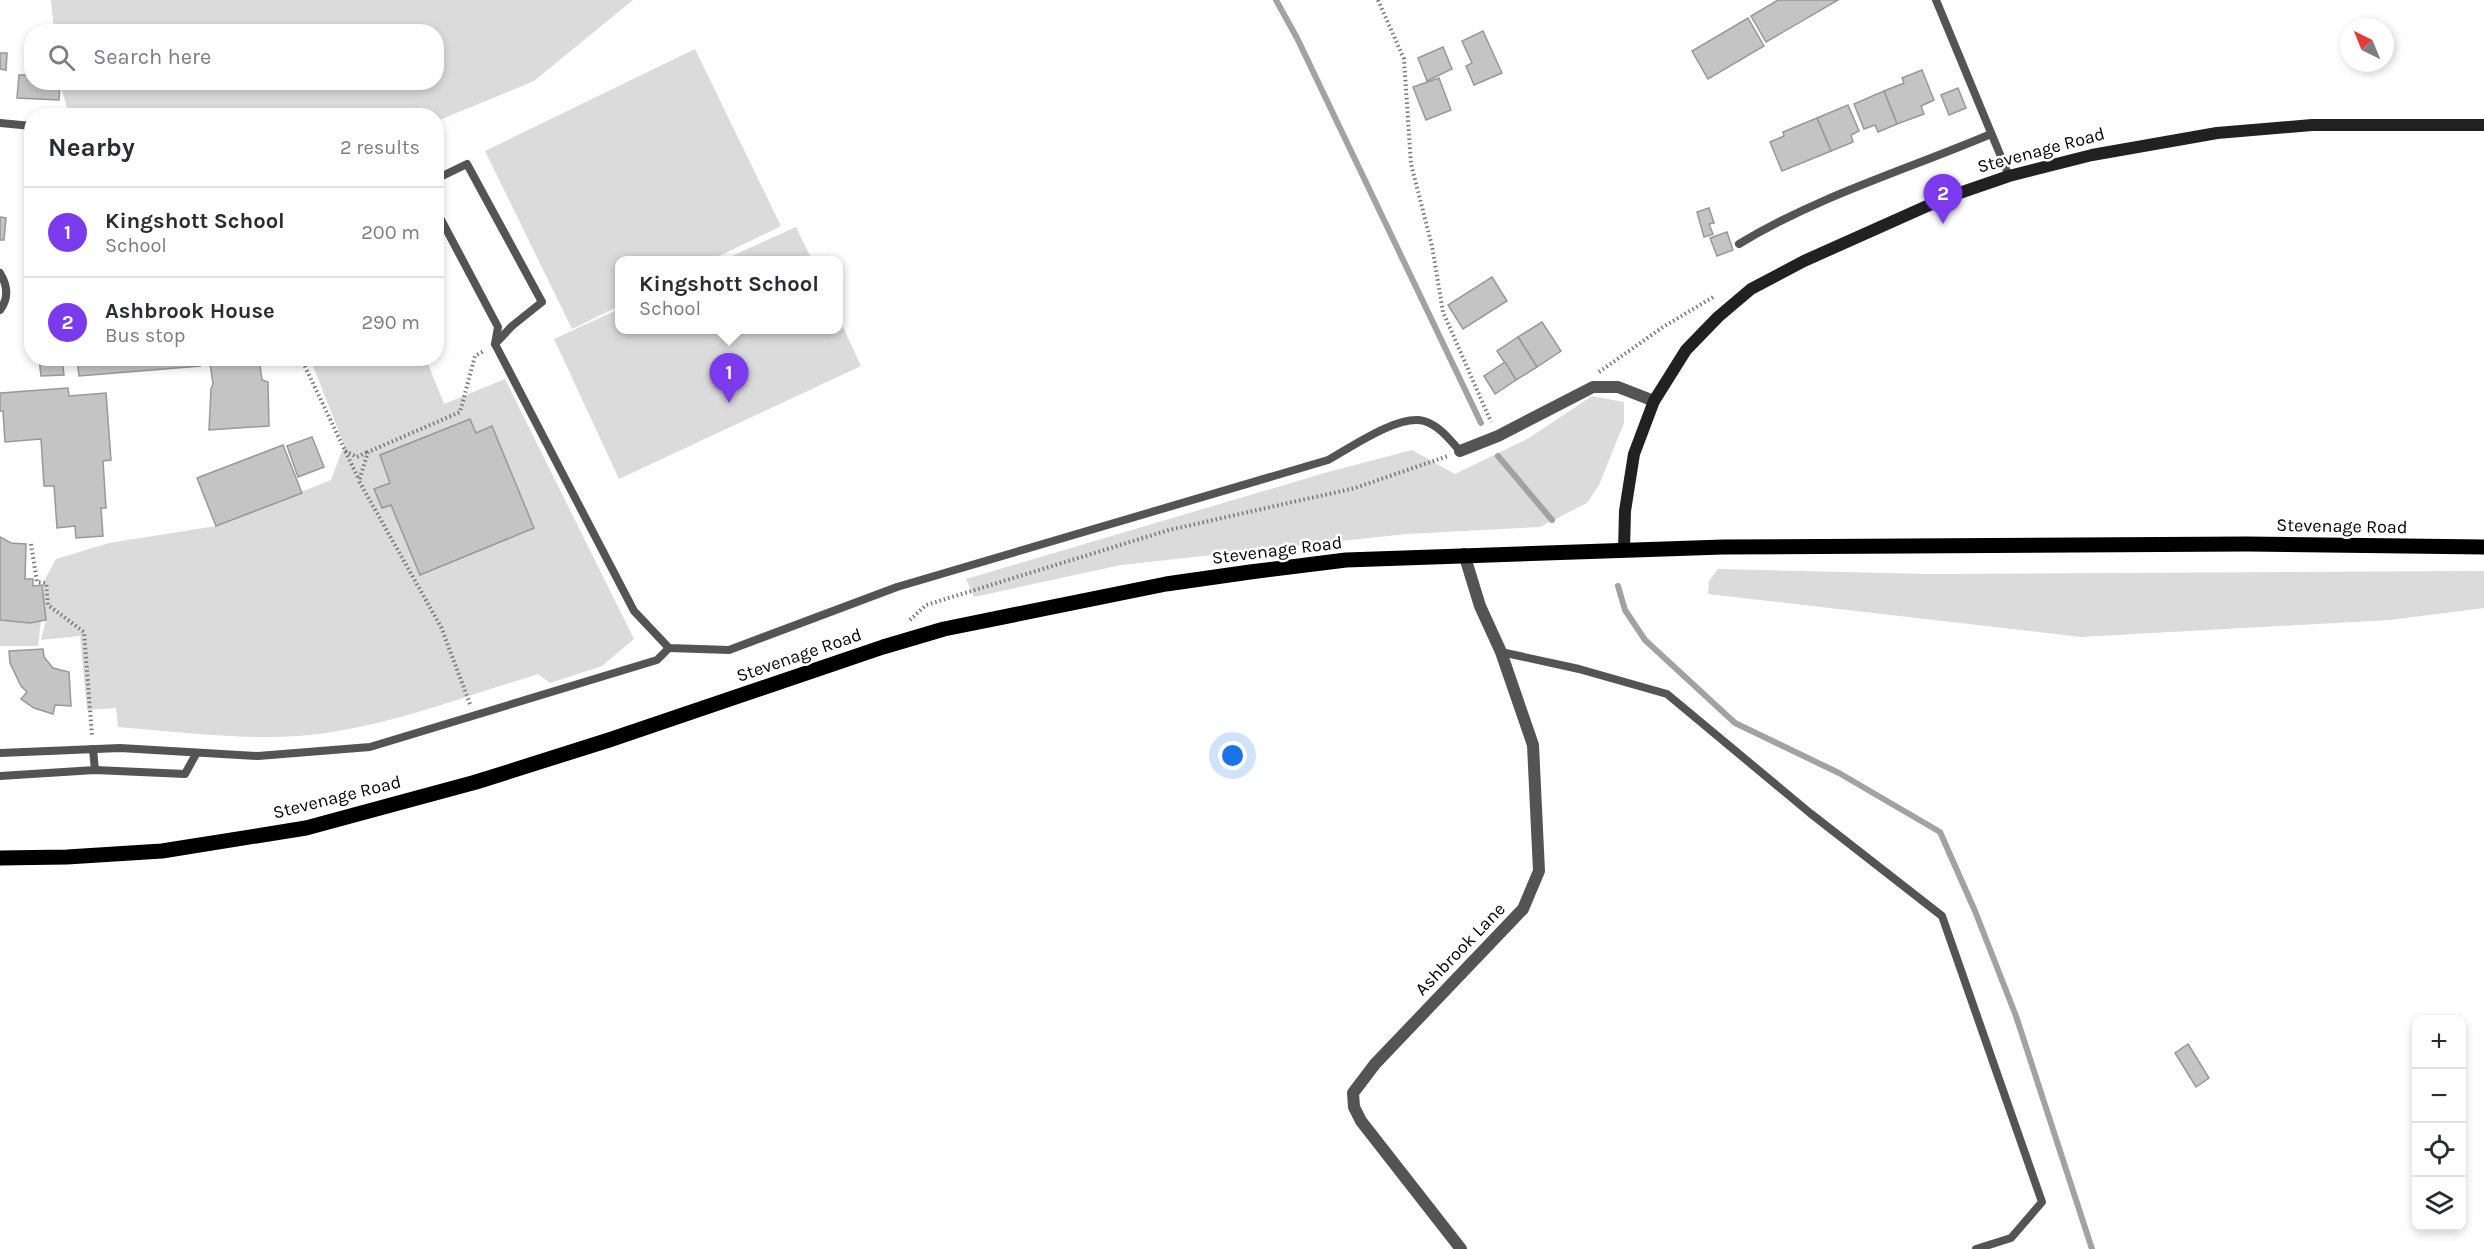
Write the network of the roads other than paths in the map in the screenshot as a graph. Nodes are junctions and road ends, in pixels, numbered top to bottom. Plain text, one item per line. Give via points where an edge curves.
1 (1936, 0) edge
2 (0, 123) edge
3 (24, 125) edge
4 (2484, 125) edge
5 (1991, 134) junction
6 (444, 175) edge
7 (2009, 176) junction
8 (444, 225) edge
9 (1739, 244) dead end
10 (0, 273) edge
11 (0, 310) edge
12 (495, 344) junction
13 (1654, 401) junction
14 (1460, 451) joint
15 (2484, 547) edge
16 (1624, 550) junction
17 (1464, 554) junction
18 (669, 648) junction
19 (1501, 652) junction
20 (93, 749) junction
21 (0, 753) edge
22 (196, 754) junction
23 (94, 770) junction
24 (0, 776) edge
25 (0, 858) edge
26 (1461, 1249) edge
27 (1976, 1249) edge

1 - 5 lane
2 - 3 lane
4 - 7 street, Stevenage Road via 2313,125 2217,134 2091,155
5 - 7 lane
5 - 9 lane via 1835,194
6 - 12 lane via 468,164 542,302
7 - 13 street, Stevenage Road via 1945,198 1750,289 1686,350
8 - 12 lane via 498,327
10 - 11 lane via 6,283 6,302
12 - 18 lane via 634,611
13 - 14 street via 1618,387 1593,387
13 - 16 street, Stevenage Road via 1634,454 1625,511
14 - 18 lane via 1442,431 1422,421 1389,426 1328,460 897,587 729,650
15 - 16 main road, Stevenage Road via 1820,545
16 - 17 main road, Stevenage Road
17 - 19 street, Ashbrook Lane via 1480,606
17 - 25 main road, Stevenage Road via 1346,560 1187,581 944,629 476,782 306,828 162,851
18 - 22 lane via 657,660 370,747 258,756
19 - 26 street, Ashbrook Lane via 1533,745 1539,871 1523,909 1353,1093 1361,1121
19 - 27 lane via 1667,694 1942,916 2042,1202 2011,1238
20 - 21 lane
20 - 22 lane
20 - 23 lane
22 - 23 lane via 185,774
23 - 24 lane

